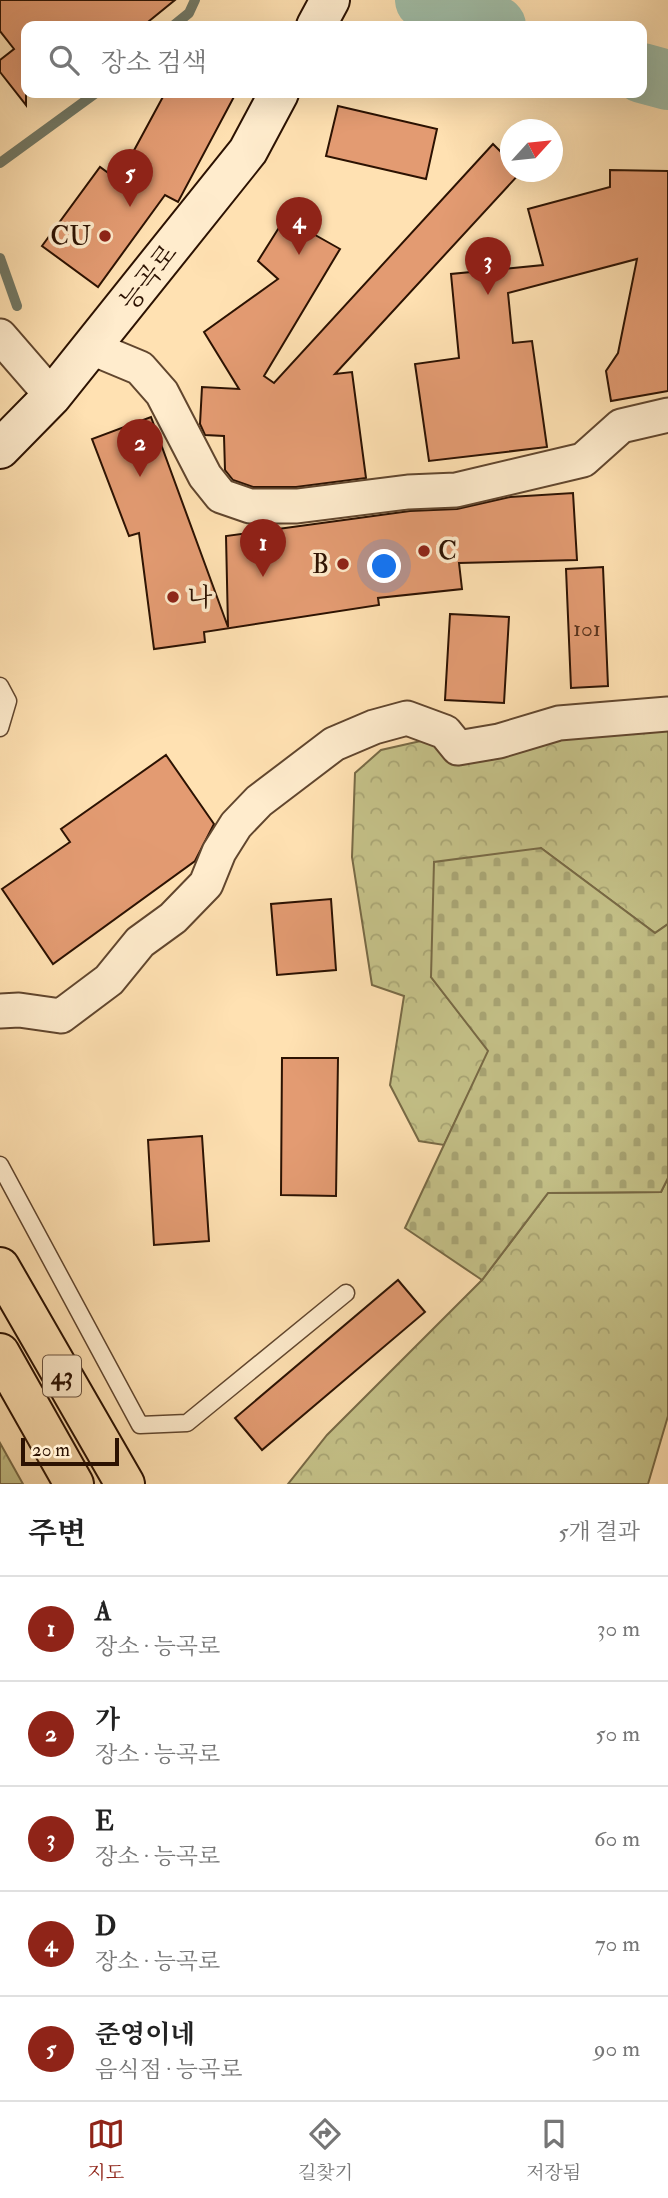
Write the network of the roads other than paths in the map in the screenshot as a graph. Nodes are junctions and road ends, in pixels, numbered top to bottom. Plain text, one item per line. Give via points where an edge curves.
1 (330, 0) edge
2 (319, 21) edge
3 (276, 98) edge
4 (0, 336) edge
5 (92, 348) junction
6 (52, 396) junction
7 (668, 415) edge
8 (0, 449) edge
9 (0, 686) edge
10 (668, 714) edge
11 (0, 728) edge
12 (0, 1011) edge
13 (0, 1165) edge
14 (0, 1267) edge
15 (346, 1293) dead end
16 (0, 1353) edge
17 (74, 1484) edge
18 (125, 1484) edge

1 - 2 street
3 - 5 street, 능곡로 via 248,151
4 - 6 street
5 - 6 street, 능곡로
5 - 7 street via 140,368 162,393 220,496 250,506 297,506 456,490 583,460 621,426
6 - 8 street, 능곡로
9 - 11 lane via 8,701
10 - 12 street via 559,723 458,748 445,732 407,718 334,744 294,772 236,825 206,884 173,918 140,942 109,980 61,1016
13 - 15 lane via 139,1425 187,1423
14 - 18 highway, 43
16 - 17 highway, 43

